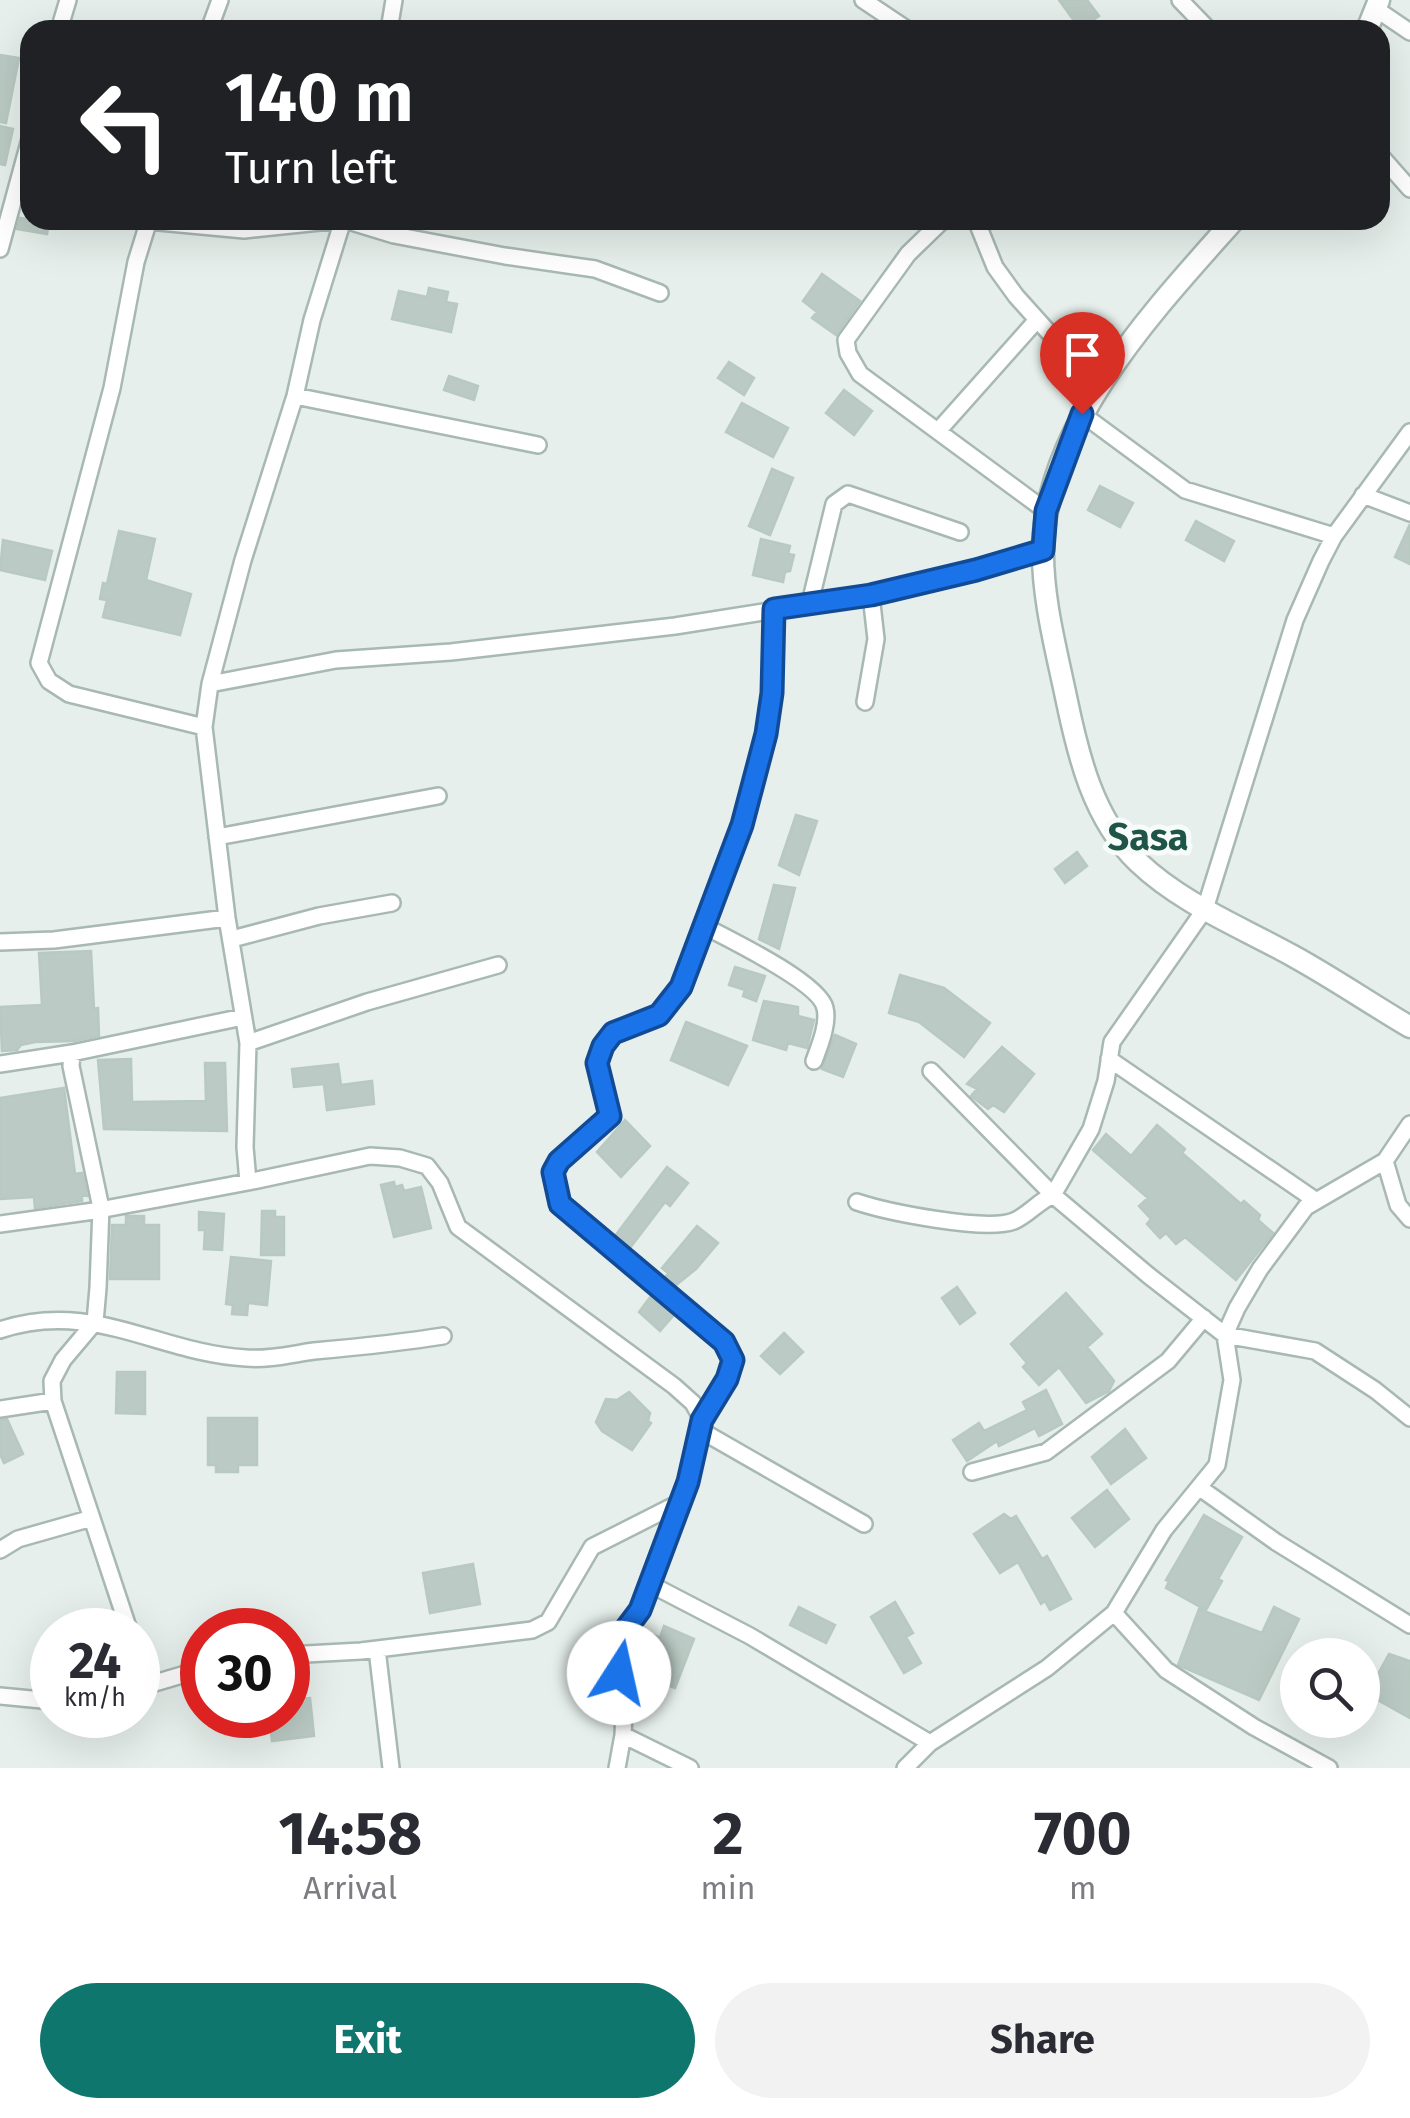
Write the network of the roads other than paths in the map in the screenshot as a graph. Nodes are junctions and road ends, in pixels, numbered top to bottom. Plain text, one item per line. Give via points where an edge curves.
1 (862, 0) edge
2 (1180, 0) edge
3 (1378, 4) edge
4 (893, 20) edge
5 (1199, 20) edge
6 (1410, 32) edge
7 (1390, 167) edge
8 (20, 176) edge
9 (1410, 190) edge
10 (145, 230) edge
11 (340, 230) edge
12 (377, 230) edge
13 (932, 230) edge
14 (980, 230) edge
15 (1225, 230) edge
16 (0, 250) edge
17 (660, 294) dead end
18 (1036, 322) junction
19 (1097, 386) junction
20 (295, 396) junction
21 (1082, 414) junction
22 (938, 431) junction
23 (1410, 432) edge
24 (538, 445) dead end
25 (1363, 495) junction
26 (1046, 511) junction
27 (1410, 514) edge
28 (960, 532) dead end
29 (1334, 536) junction
30 (1043, 550) junction
31 (871, 595) junction
32 (810, 603) junction
33 (774, 609) junction
34 (210, 684) junction
35 (865, 702) dead end
36 (204, 728) junction
37 (438, 796) dead end
38 (218, 836) junction
39 (392, 903) dead end
40 (1204, 909) junction
41 (227, 918) junction
42 (704, 926) junction
43 (232, 939) junction
44 (0, 942) edge
45 (498, 964) dead end
46 (243, 1016) junction
47 (1410, 1027) edge
48 (248, 1043) junction
49 (72, 1053) junction
50 (1109, 1059) junction
51 (814, 1061) dead end
52 (0, 1064) edge
53 (931, 1071) dead end
54 (1410, 1124) edge
55 (1385, 1161) junction
56 (248, 1182) junction
57 (1054, 1194) junction
58 (1314, 1200) junction
59 (857, 1202) dead end
60 (101, 1208) junction
61 (1410, 1219) edge
62 (0, 1224) edge
63 (1204, 1318) junction
64 (95, 1322) junction
65 (0, 1330) edge
66 (1225, 1335) junction
67 (443, 1336) dead end
68 (52, 1401) junction
69 (0, 1409) edge
70 (1410, 1418) edge
71 (701, 1425) junction
72 (972, 1472) dead end
73 (1200, 1488) junction
74 (679, 1503) junction
75 (92, 1518) junction
76 (864, 1524) dead end
77 (0, 1550) edge
78 (650, 1584) junction
79 (122, 1608) edge
80 (1114, 1613) junction
81 (1410, 1625) edge
82 (377, 1649) junction
83 (310, 1654) edge
84 (0, 1696) edge
85 (30, 1699) edge
86 (623, 1735) junction
87 (930, 1743) junction
88 (392, 1768) edge
89 (617, 1768) edge
90 (690, 1768) edge
91 (905, 1768) edge
92 (1328, 1768) edge

1 - 4 street
2 - 5 street
3 - 6 street
7 - 9 street
8 - 16 street
10 - 36 street via 40,663 49,681 70,694
11 - 20 street
12 - 17 street via 595,268
13 - 22 street via 846,340 860,374
14 - 18 street via 995,267
15 - 19 street
18 - 19 street
18 - 22 street
19 - 21 street
20 - 24 street
20 - 34 street
21 - 26 street
21 - 29 street via 1186,490
22 - 26 street
23 - 25 street
25 - 27 street
25 - 29 street
26 - 30 street
28 - 32 street via 848,494 834,504
29 - 40 street via 1295,620
30 - 31 street
30 - 40 street via 1078,753 1096,801 1136,860
31 - 32 street
31 - 35 street via 876,640
32 - 33 street
33 - 34 street via 675,626 336,660
33 - 42 street via 766,734 742,825
34 - 36 street
36 - 38 street
37 - 38 street
38 - 41 street
39 - 43 street
40 - 47 street
40 - 50 street via 1112,1042
41 - 43 street
41 - 44 street
42 - 51 street via 817,994 826,1008
42 - 71 street via 669,1004 659,1015 613,1033 603,1046 597,1063 610,1116 553,1172 560,1204 724,1342 733,1360
43 - 46 street
45 - 48 street
46 - 48 street
46 - 49 street
48 - 56 street
49 - 52 street
49 - 60 street
50 - 57 street via 1091,1129
50 - 58 street
53 - 57 street
54 - 55 street
55 - 58 street
55 - 61 street via 1398,1204
56 - 60 street
56 - 71 street via 370,1156 426,1166 458,1227 674,1386 692,1403
57 - 59 street via 1014,1221 999,1222 926,1220
57 - 63 street
58 - 66 street via 1260,1269
60 - 62 street
60 - 64 street
63 - 66 street
63 - 72 street via 1168,1361 1046,1452
64 - 65 street via 60,1319
64 - 67 street via 248,1359
64 - 68 street via 63,1360 52,1381
66 - 70 street via 1314,1352
66 - 73 street via 1232,1380 1226,1425 1216,1464
68 - 69 street
68 - 75 street
71 - 74 street
71 - 76 street
73 - 80 street via 1164,1530
73 - 81 street
74 - 78 street
74 - 82 street via 592,1547 548,1622 532,1630
75 - 77 street
75 - 79 street
78 - 86 street via 619,1638
78 - 87 street
80 - 87 street via 1047,1668
80 - 92 street via 1166,1670
82 - 83 street
82 - 88 street
84 - 85 street
86 - 89 street
86 - 90 street
87 - 91 street

